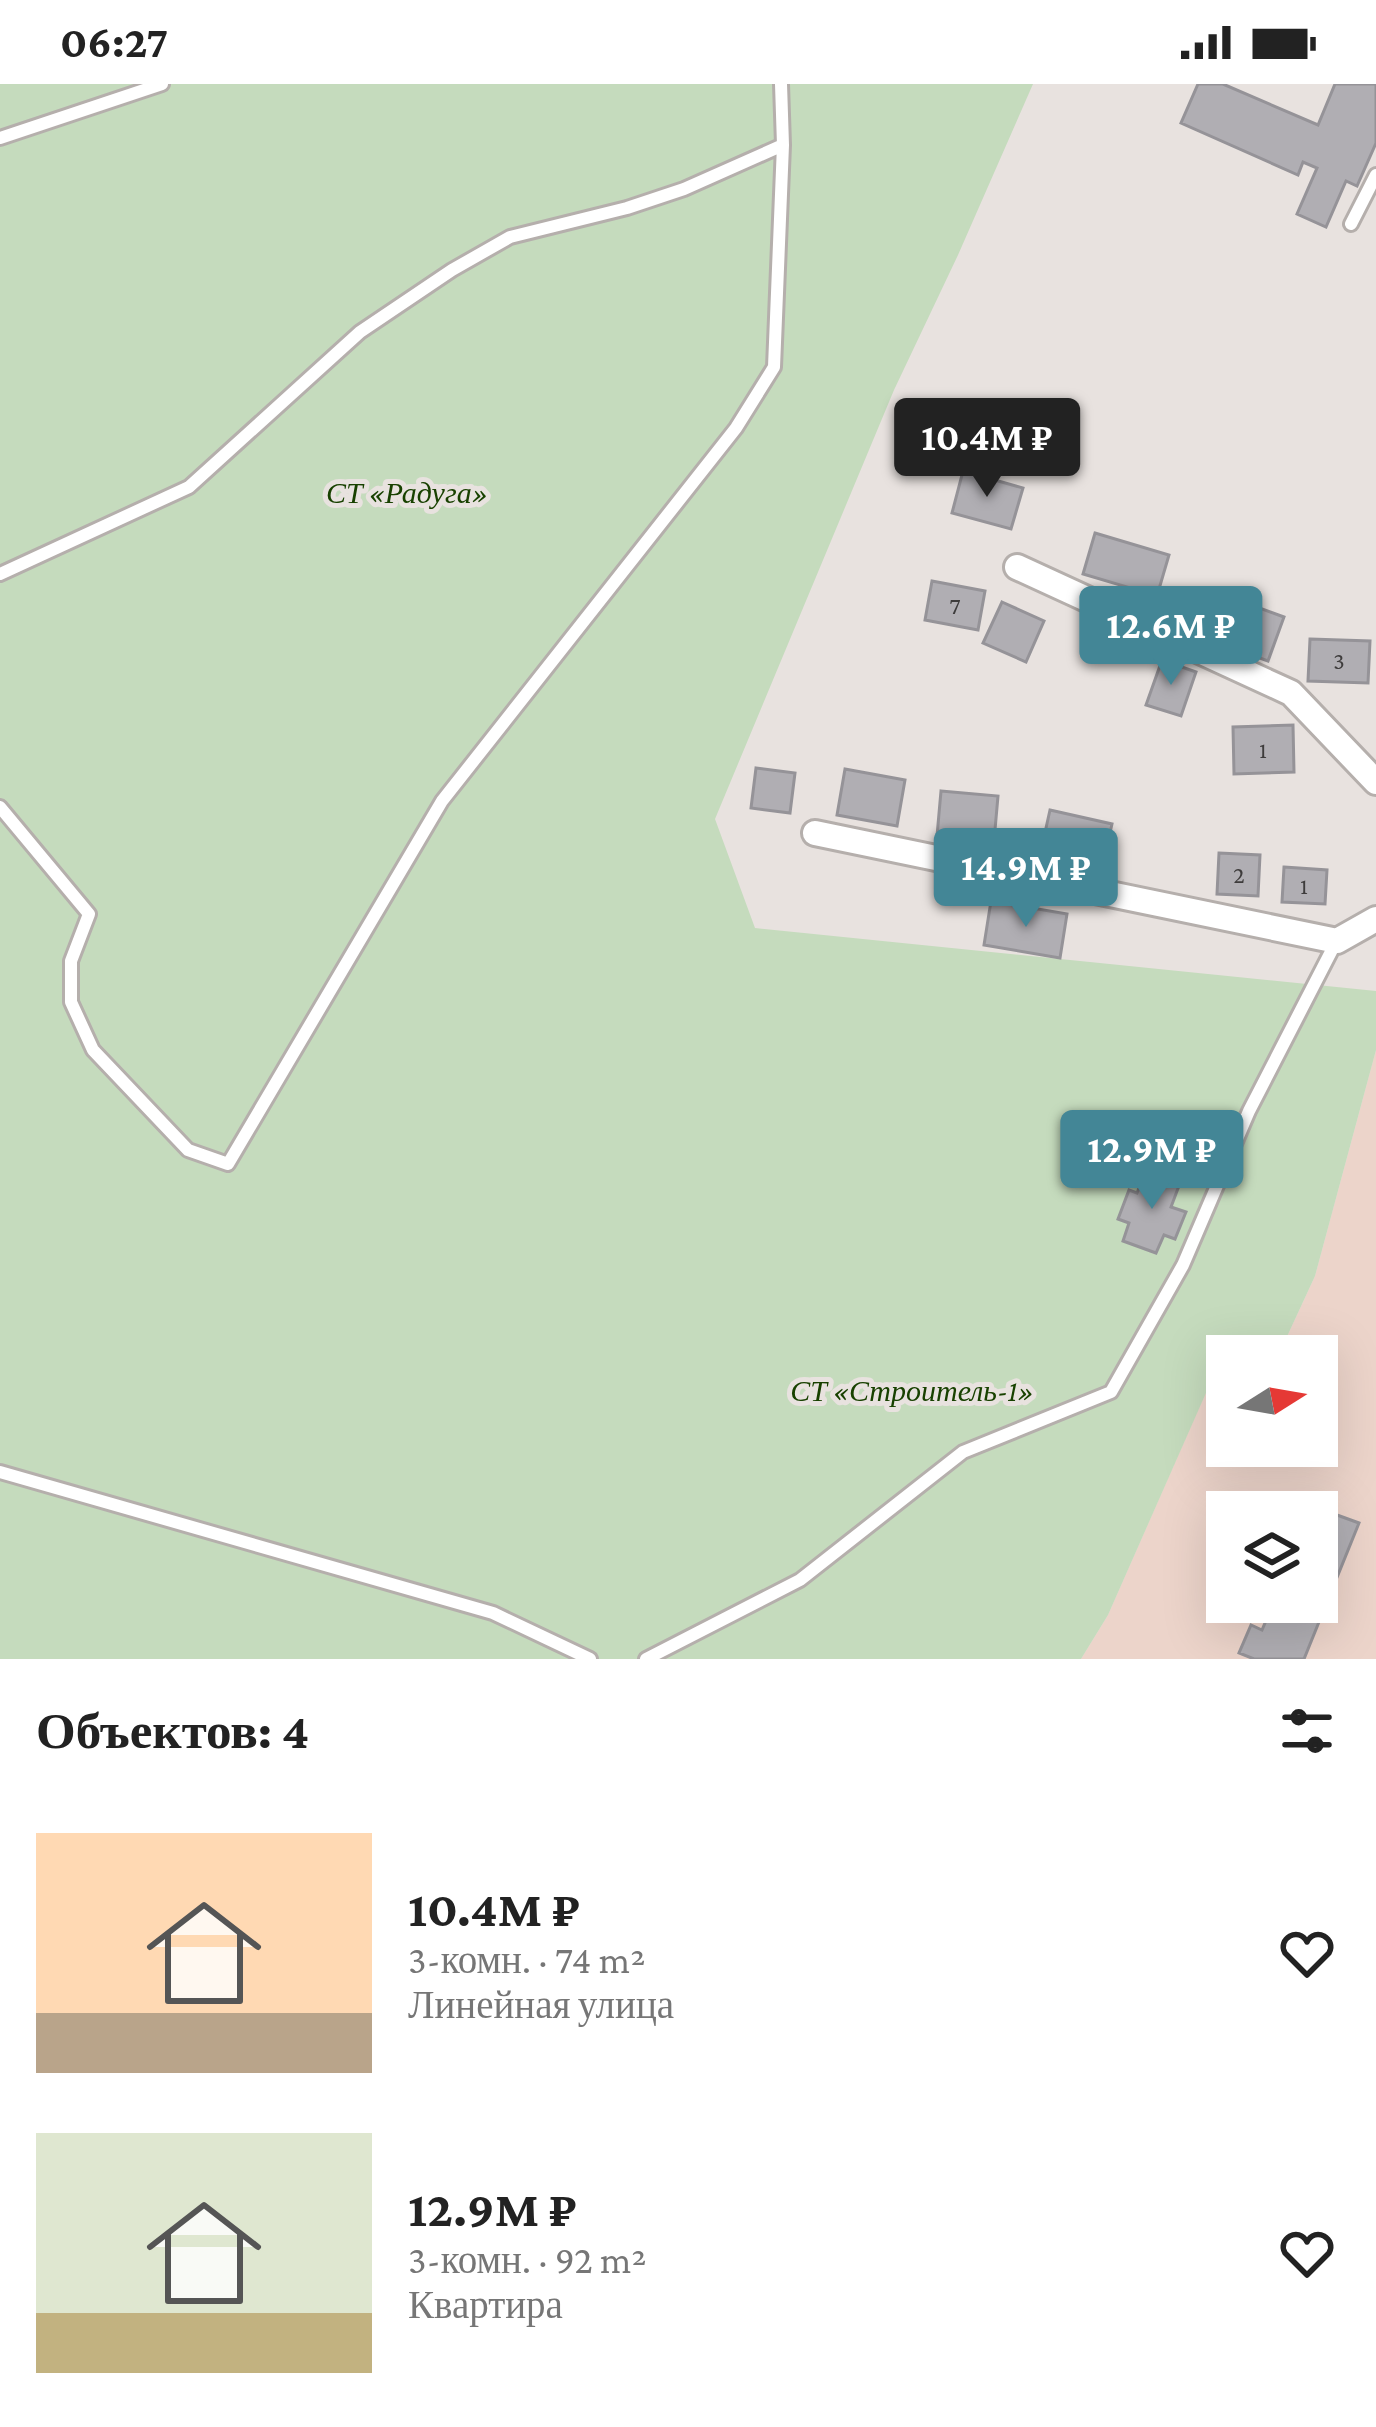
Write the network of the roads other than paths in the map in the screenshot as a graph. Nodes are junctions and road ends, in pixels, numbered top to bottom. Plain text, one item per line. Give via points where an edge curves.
1 (162, 84) edge
2 (781, 84) edge
3 (0, 138) edge
4 (783, 145) junction
5 (1376, 175) edge
6 (1352, 224) dead end
7 (1017, 567) dead end
8 (0, 574) edge
9 (1376, 782) edge
10 (0, 807) edge
11 (815, 833) dead end
12 (1376, 919) edge
13 (1337, 940) junction
14 (0, 1472) edge
15 (590, 1659) edge
16 (646, 1659) edge

1 - 3 lane
2 - 4 lane
4 - 8 lane via 627,208 510,236 360,332 189,487
4 - 10 lane via 774,367 736,428 442,801 228,1164 188,1150 93,1050 71,1002 71,961 89,914
5 - 6 lane
7 - 9 street via 1291,694
11 - 13 street
12 - 13 street
13 - 16 lane via 1183,1265 1111,1392 963,1452 800,1580
14 - 15 lane via 494,1612

